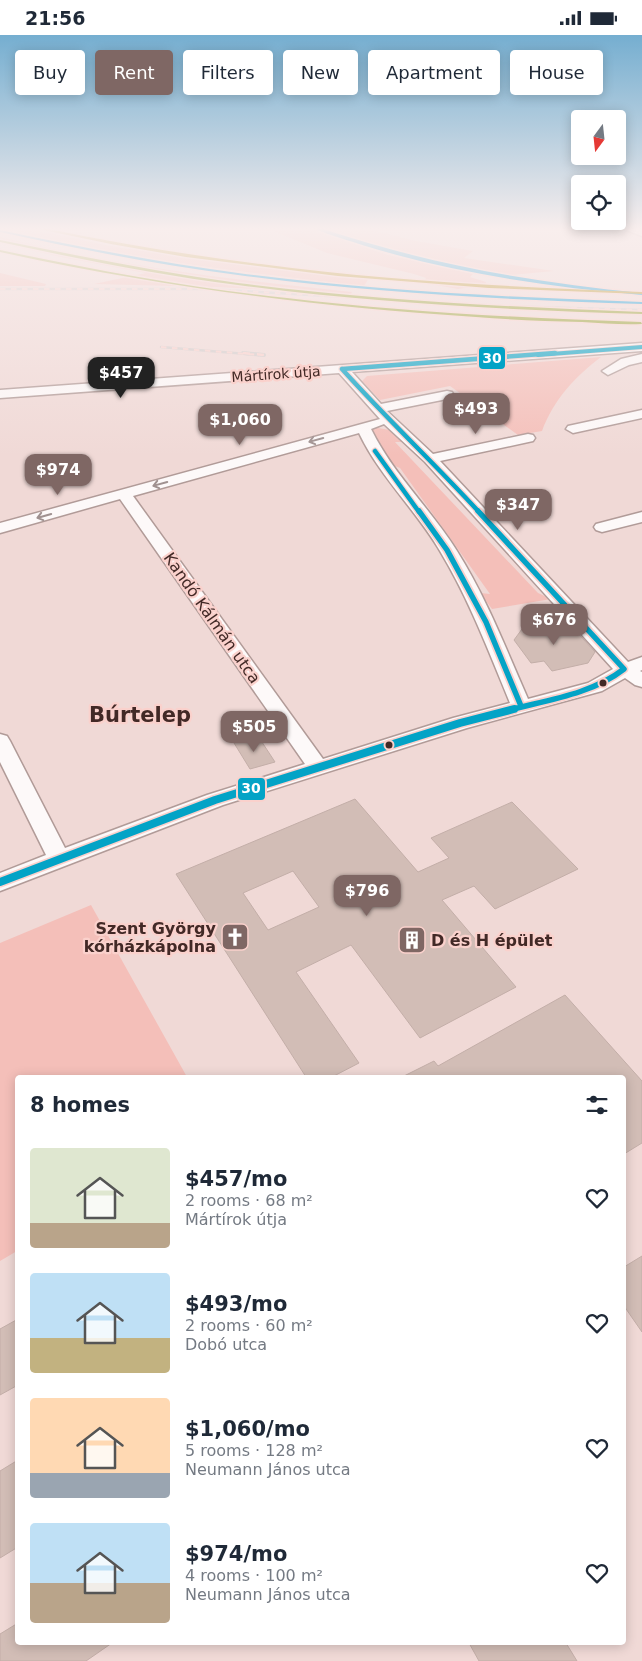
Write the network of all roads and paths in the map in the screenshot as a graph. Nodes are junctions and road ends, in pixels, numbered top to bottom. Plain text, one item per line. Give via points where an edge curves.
1 (642, 347) edge
2 (642, 358) edge
3 (342, 369) junction
4 (608, 371) dead end
5 (0, 394) edge
6 (447, 395) dead end
7 (383, 414) junction
8 (642, 414) edge
9 (363, 427) junction
10 (573, 429) dead end
11 (528, 439) dead end
12 (430, 459) junction
13 (124, 493) junction
14 (642, 517) edge
15 (602, 527) dead end
16 (0, 528) edge
17 (633, 666) edge
18 (642, 681) edge
19 (521, 705) junction
20 (0, 741) edge
21 (318, 767) junction
22 (59, 859) junction
23 (0, 882) edge

1 - 3 street, Mártírok útja
2 - 4 street via 621,363
3 - 5 street, Mártírok útja
3 - 7 street
6 - 7 street
7 - 9 street
7 - 12 street
8 - 10 street
9 -> 13 street
9 - 19 street via 383,463 447,550 486,622
11 - 12 street
12 - 17 street
13 -> 16 street
13 - 21 street, Kandó Kálmán utca
14 - 15 street
17 - 18 street
17 - 19 street via 595,687
19 - 21 street
20 - 22 street
21 - 22 street via 215,800
22 - 23 street

